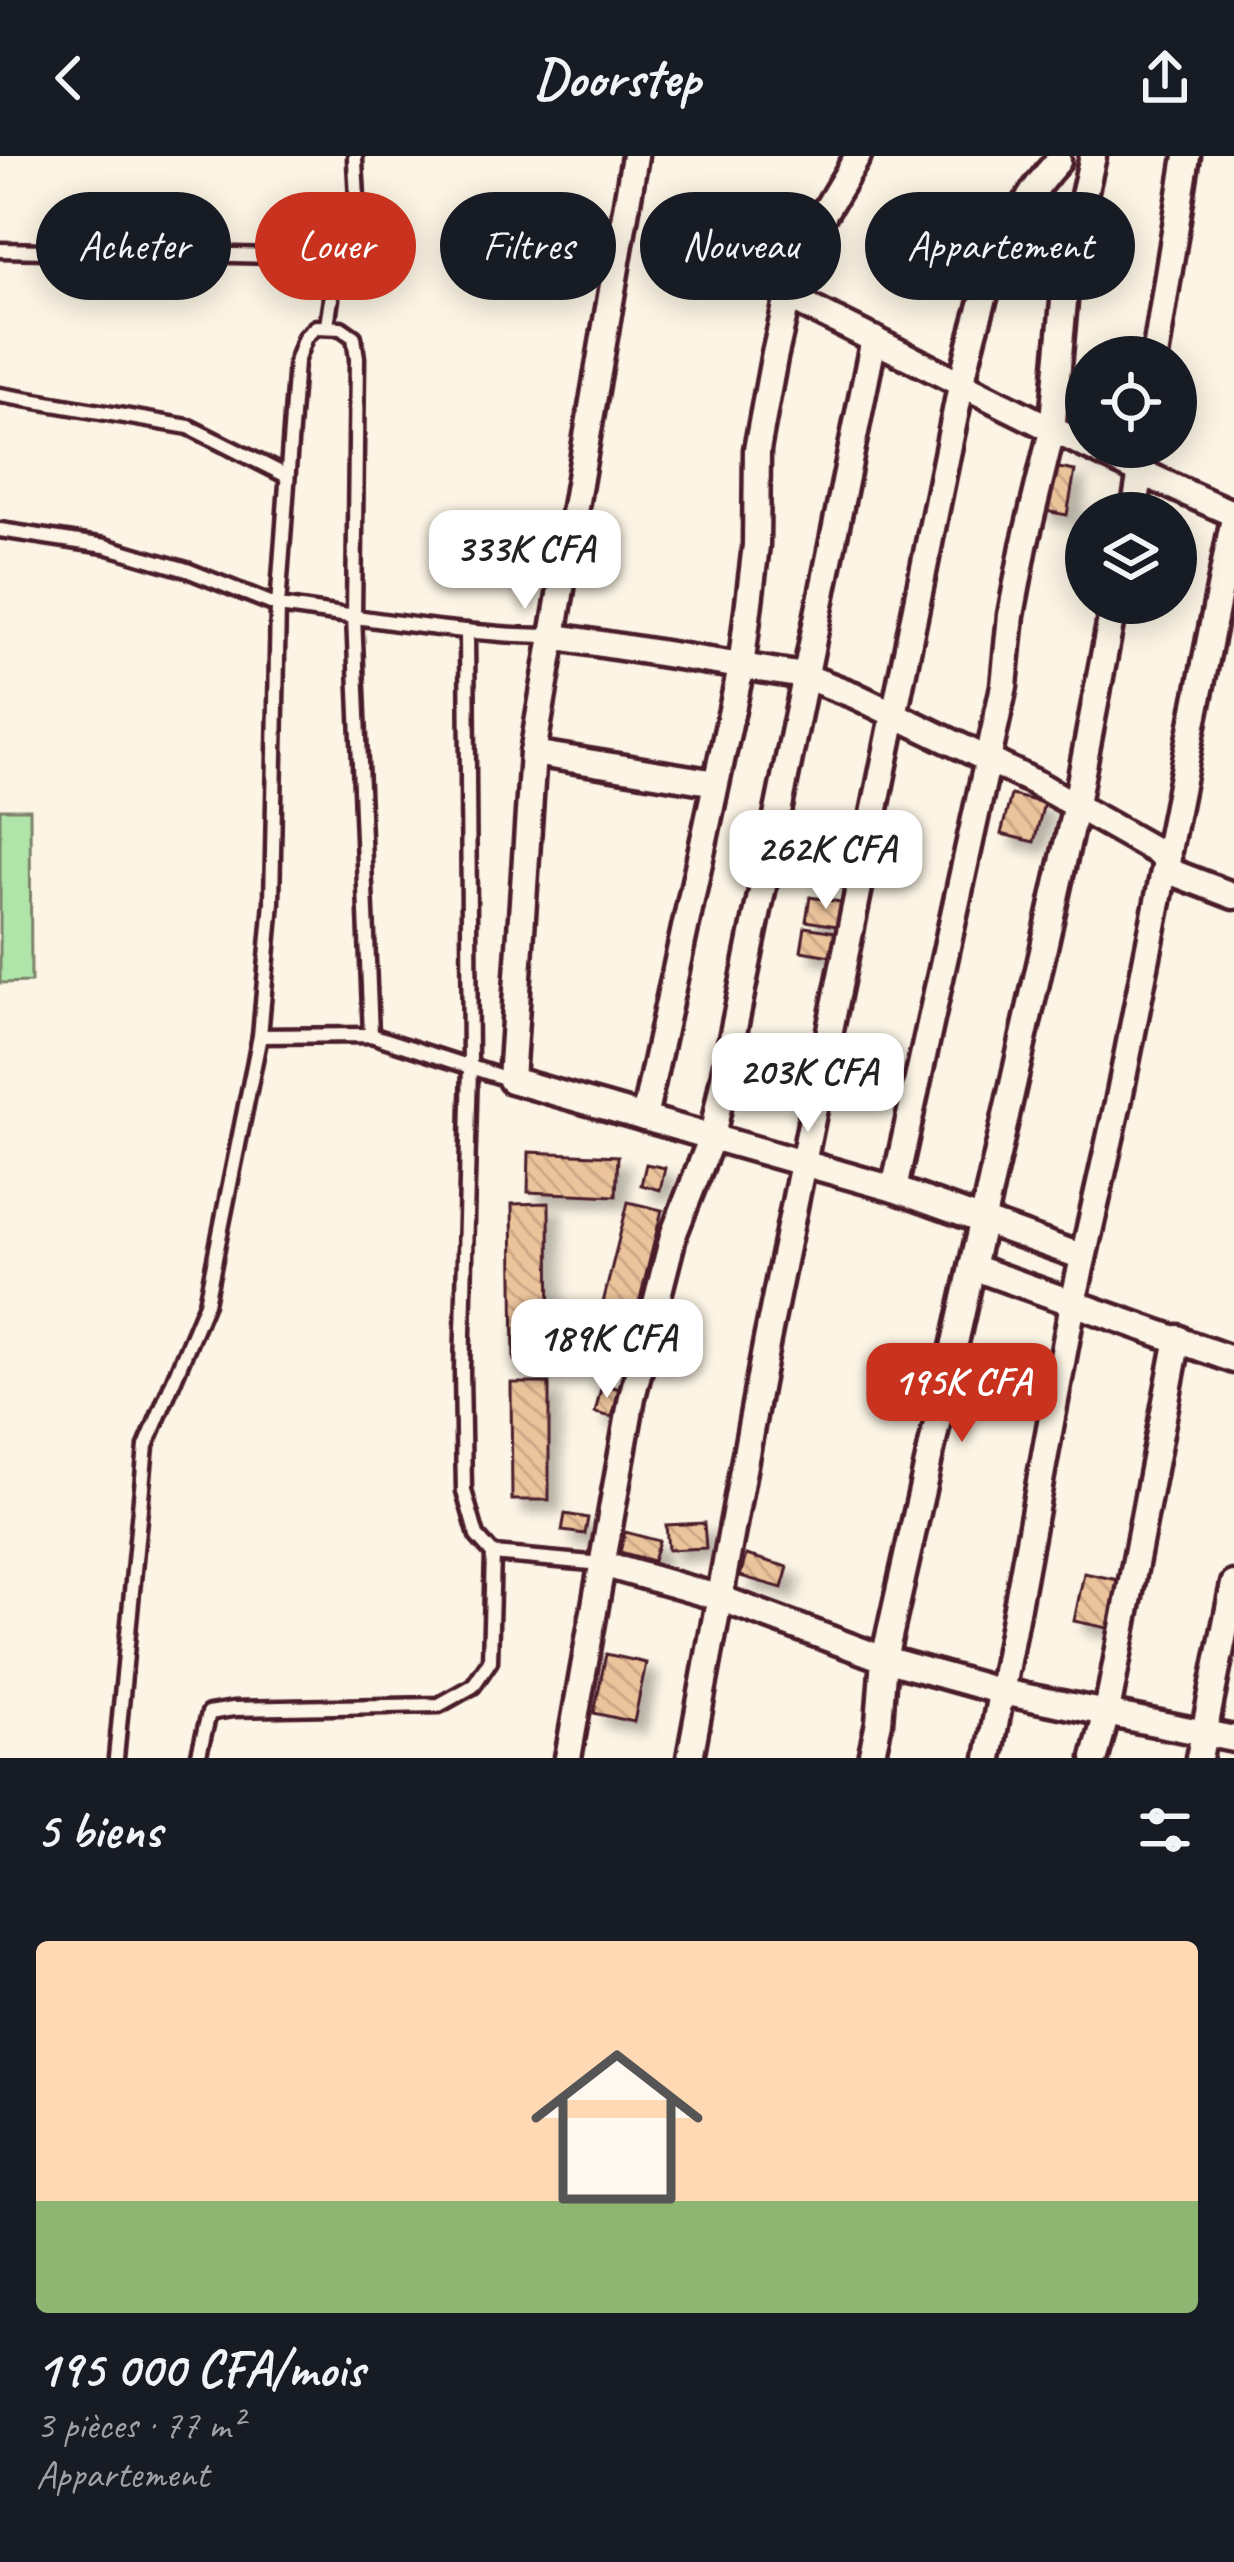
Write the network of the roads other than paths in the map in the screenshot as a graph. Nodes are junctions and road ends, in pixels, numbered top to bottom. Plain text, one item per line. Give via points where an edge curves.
1 (355, 156) edge
2 (635, 156) edge
3 (857, 156) edge
4 (1187, 156) edge
5 (1054, 158) edge
6 (1091, 168) edge
7 (355, 192) edge
8 (836, 192) edge
9 (0, 250) edge
10 (255, 255) edge
11 (331, 300) edge
12 (787, 300) edge
13 (794, 300) edge
14 (327, 325) junction
15 (1158, 336) edge
16 (874, 339) junction
17 (962, 381) junction
18 (0, 395) edge
19 (1052, 431) junction
20 (1142, 468) edge
21 (1142, 474) junction
22 (287, 476) junction
23 (1138, 492) edge
24 (1233, 526) edge
25 (0, 530) edge
26 (278, 606) junction
27 (354, 616) junction
28 (1110, 624) edge
29 (467, 631) junction
30 (551, 636) junction
31 (742, 668) junction
32 (804, 676) junction
33 (895, 717) junction
34 (533, 753) junction
35 (987, 761) junction
36 (716, 783) junction
37 (1075, 809) junction
38 (1167, 864) junction
39 (1234, 896) edge
40 (371, 1035) junction
41 (260, 1036) junction
42 (470, 1066) junction
43 (511, 1080) junction
44 (644, 1118) junction
45 (712, 1137) junction
46 (802, 1165) junction
47 (894, 1189) junction
48 (985, 1219) junction
49 (1083, 1257) junction
50 (972, 1268) junction
51 (1073, 1303) junction
52 (1178, 1338) junction
53 (1234, 1360) edge
54 (493, 1554) junction
55 (602, 1564) junction
56 (1234, 1584) edge
57 (717, 1597) junction
58 (884, 1659) junction
59 (1002, 1692) junction
60 (1108, 1712) junction
61 (1205, 1732) junction
62 (1234, 1739) edge
63 (116, 1758) edge
64 (198, 1758) edge
65 (568, 1758) edge
66 (690, 1758) edge
67 (871, 1758) edge
68 (989, 1758) edge
69 (1095, 1758) edge
70 (1199, 1758) edge

1 - 7 lane
2 - 30 street
3 - 8 street
4 - 15 street
5 - 6 street
5 - 17 street via 992,273
6 - 19 street via 1066,269
9 - 10 lane
11 - 14 lane
12 - 31 street via 757,450
13 - 16 street
14 - 22 lane via 305,337 296,362
14 - 27 lane via 354,337 357,358
16 - 17 street
16 - 32 street
17 - 19 street
17 - 33 street
18 - 22 lane via 189,428
19 - 21 street
19 - 35 street
20 - 21 street
21 - 23 street
21 - 24 street
22 - 26 lane
24 - 38 street
25 - 26 lane via 105,546
26 - 27 lane
26 - 41 lane via 273,880
27 - 29 lane
27 - 40 lane
28 - 37 street
29 - 30 lane
29 - 42 lane
30 - 31 street
30 - 34 street
31 - 32 street
31 - 36 street
32 - 33 street
32 - 45 street
33 - 35 street
33 - 46 street
34 - 36 street
34 - 43 street
35 - 37 street
35 - 47 street
36 - 44 street
37 - 38 street
37 - 48 street
38 - 39 street
38 - 49 street
40 - 41 lane
40 - 42 lane
41 - 63 lane via 206,1303 146,1446
42 - 43 lane
42 - 54 lane via 464,1491 476,1536
43 - 44 street
44 - 45 street
45 - 46 street
45 - 55 street via 674,1233 632,1397
46 - 47 street
46 - 57 street
47 - 48 street
48 - 49 street
48 - 50 street
49 - 51 street
50 - 51 street
50 - 58 street
51 - 52 street
51 - 59 street
52 - 53 street
52 - 60 street
54 - 55 lane
54 - 64 lane via 490,1661 473,1686 439,1705 209,1713
55 - 57 street
55 - 65 street
56 - 61 street
57 - 58 street
57 - 66 street
58 - 59 street
58 - 67 street
59 - 60 street
59 - 68 street
60 - 61 street
60 - 69 street
61 - 62 street
61 - 70 street

